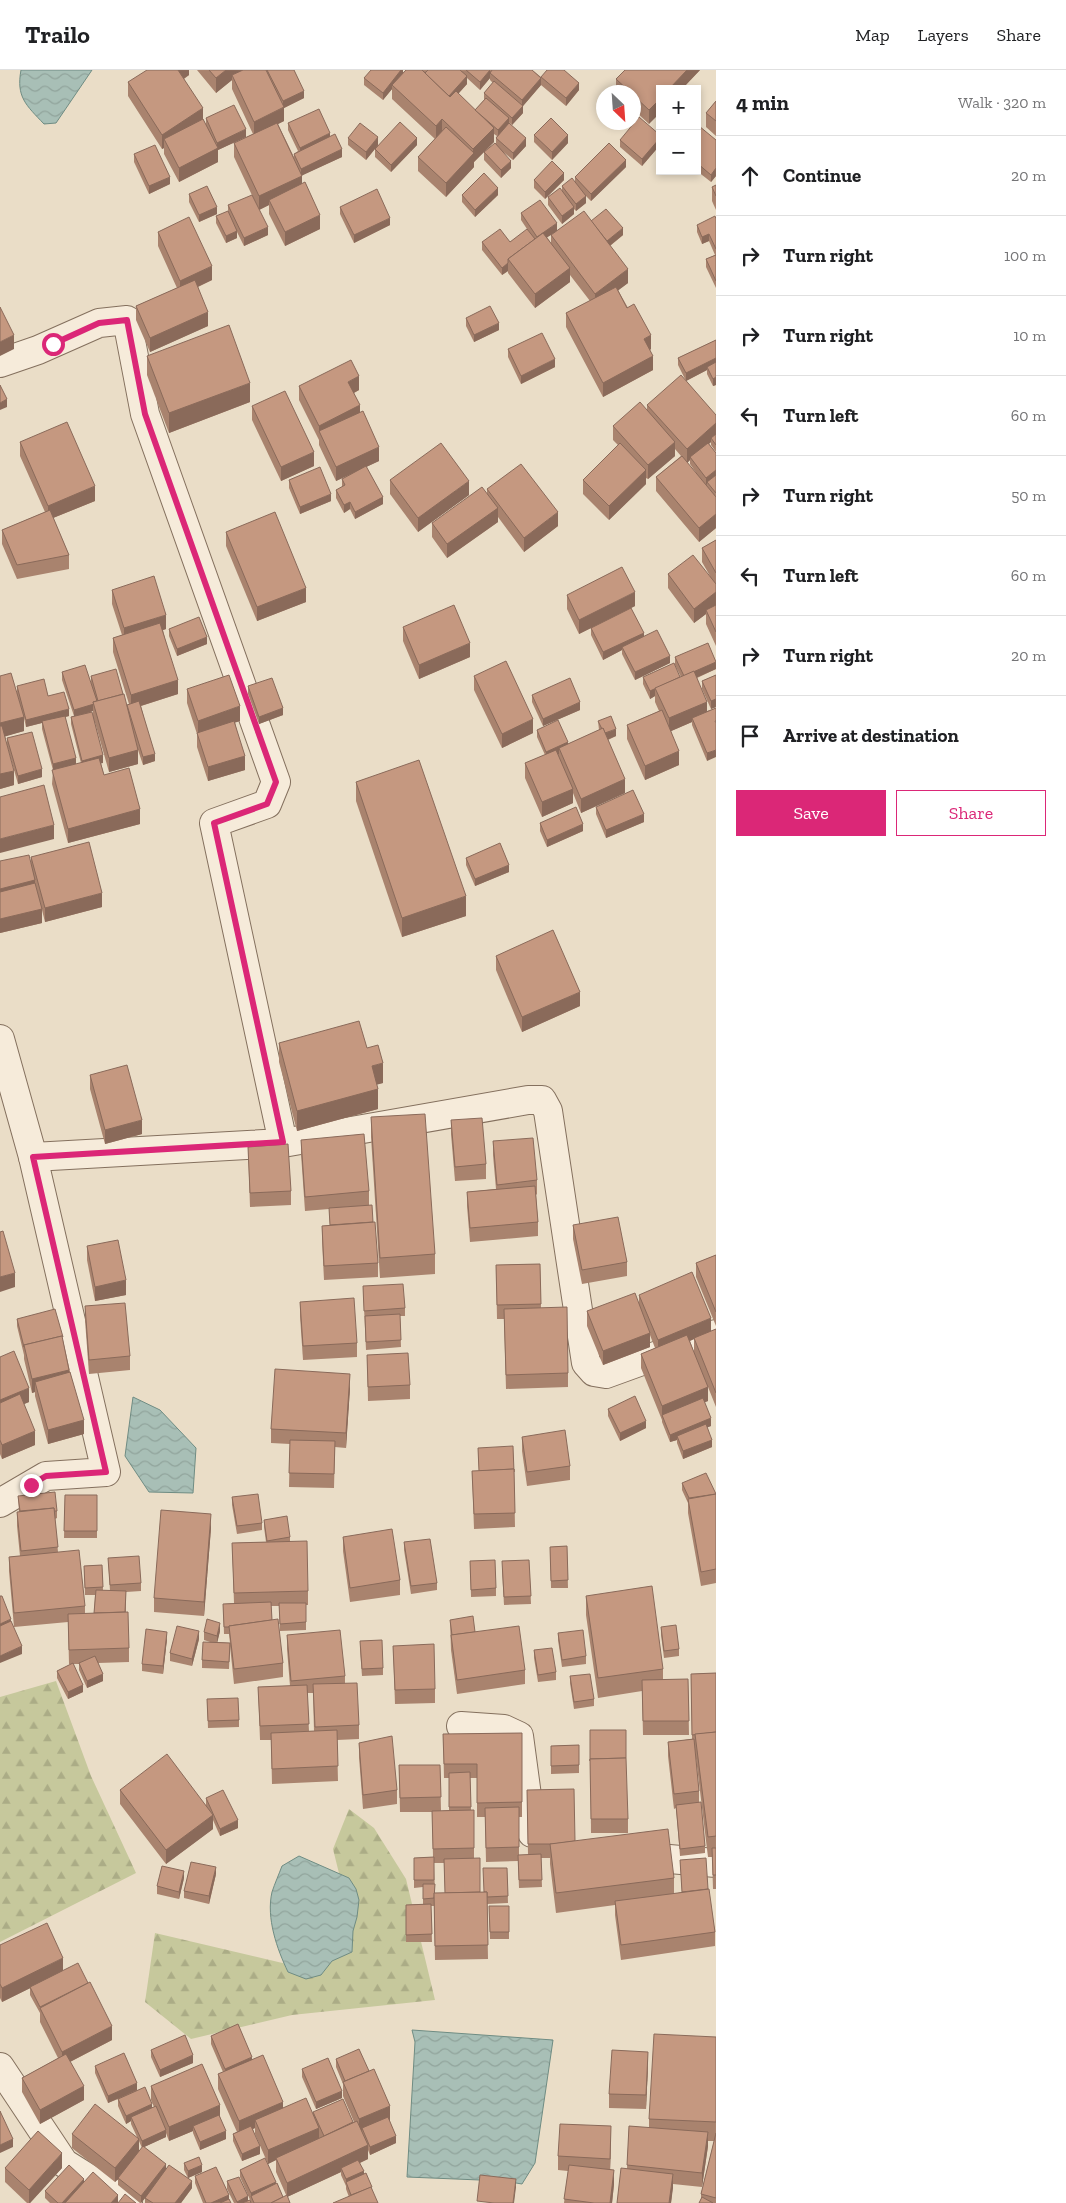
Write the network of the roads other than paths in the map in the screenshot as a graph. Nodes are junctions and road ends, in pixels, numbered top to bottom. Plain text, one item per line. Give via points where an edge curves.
1 (0, 363) edge
2 (0, 1039) edge
3 (283, 1142) junction
4 (33, 1157) junction
5 (716, 1334) edge
6 (0, 1503) edge
7 (461, 1726) dead end
8 (549, 1854) edge
9 (612, 1854) edge
10 (716, 1863) edge
11 (0, 2067) edge
12 (128, 2203) edge

1 - 3 street via 99,323 127,320 145,414 276,782 267,804 214,823
2 - 4 street
3 - 4 street
3 - 5 street via 542,1100 548,1111 586,1363 594,1372 606,1374
4 - 6 street via 106,1472 46,1476
7 - 8 street via 504,1729 518,1736 533,1842
9 - 10 street
11 - 12 street via 64,2163

